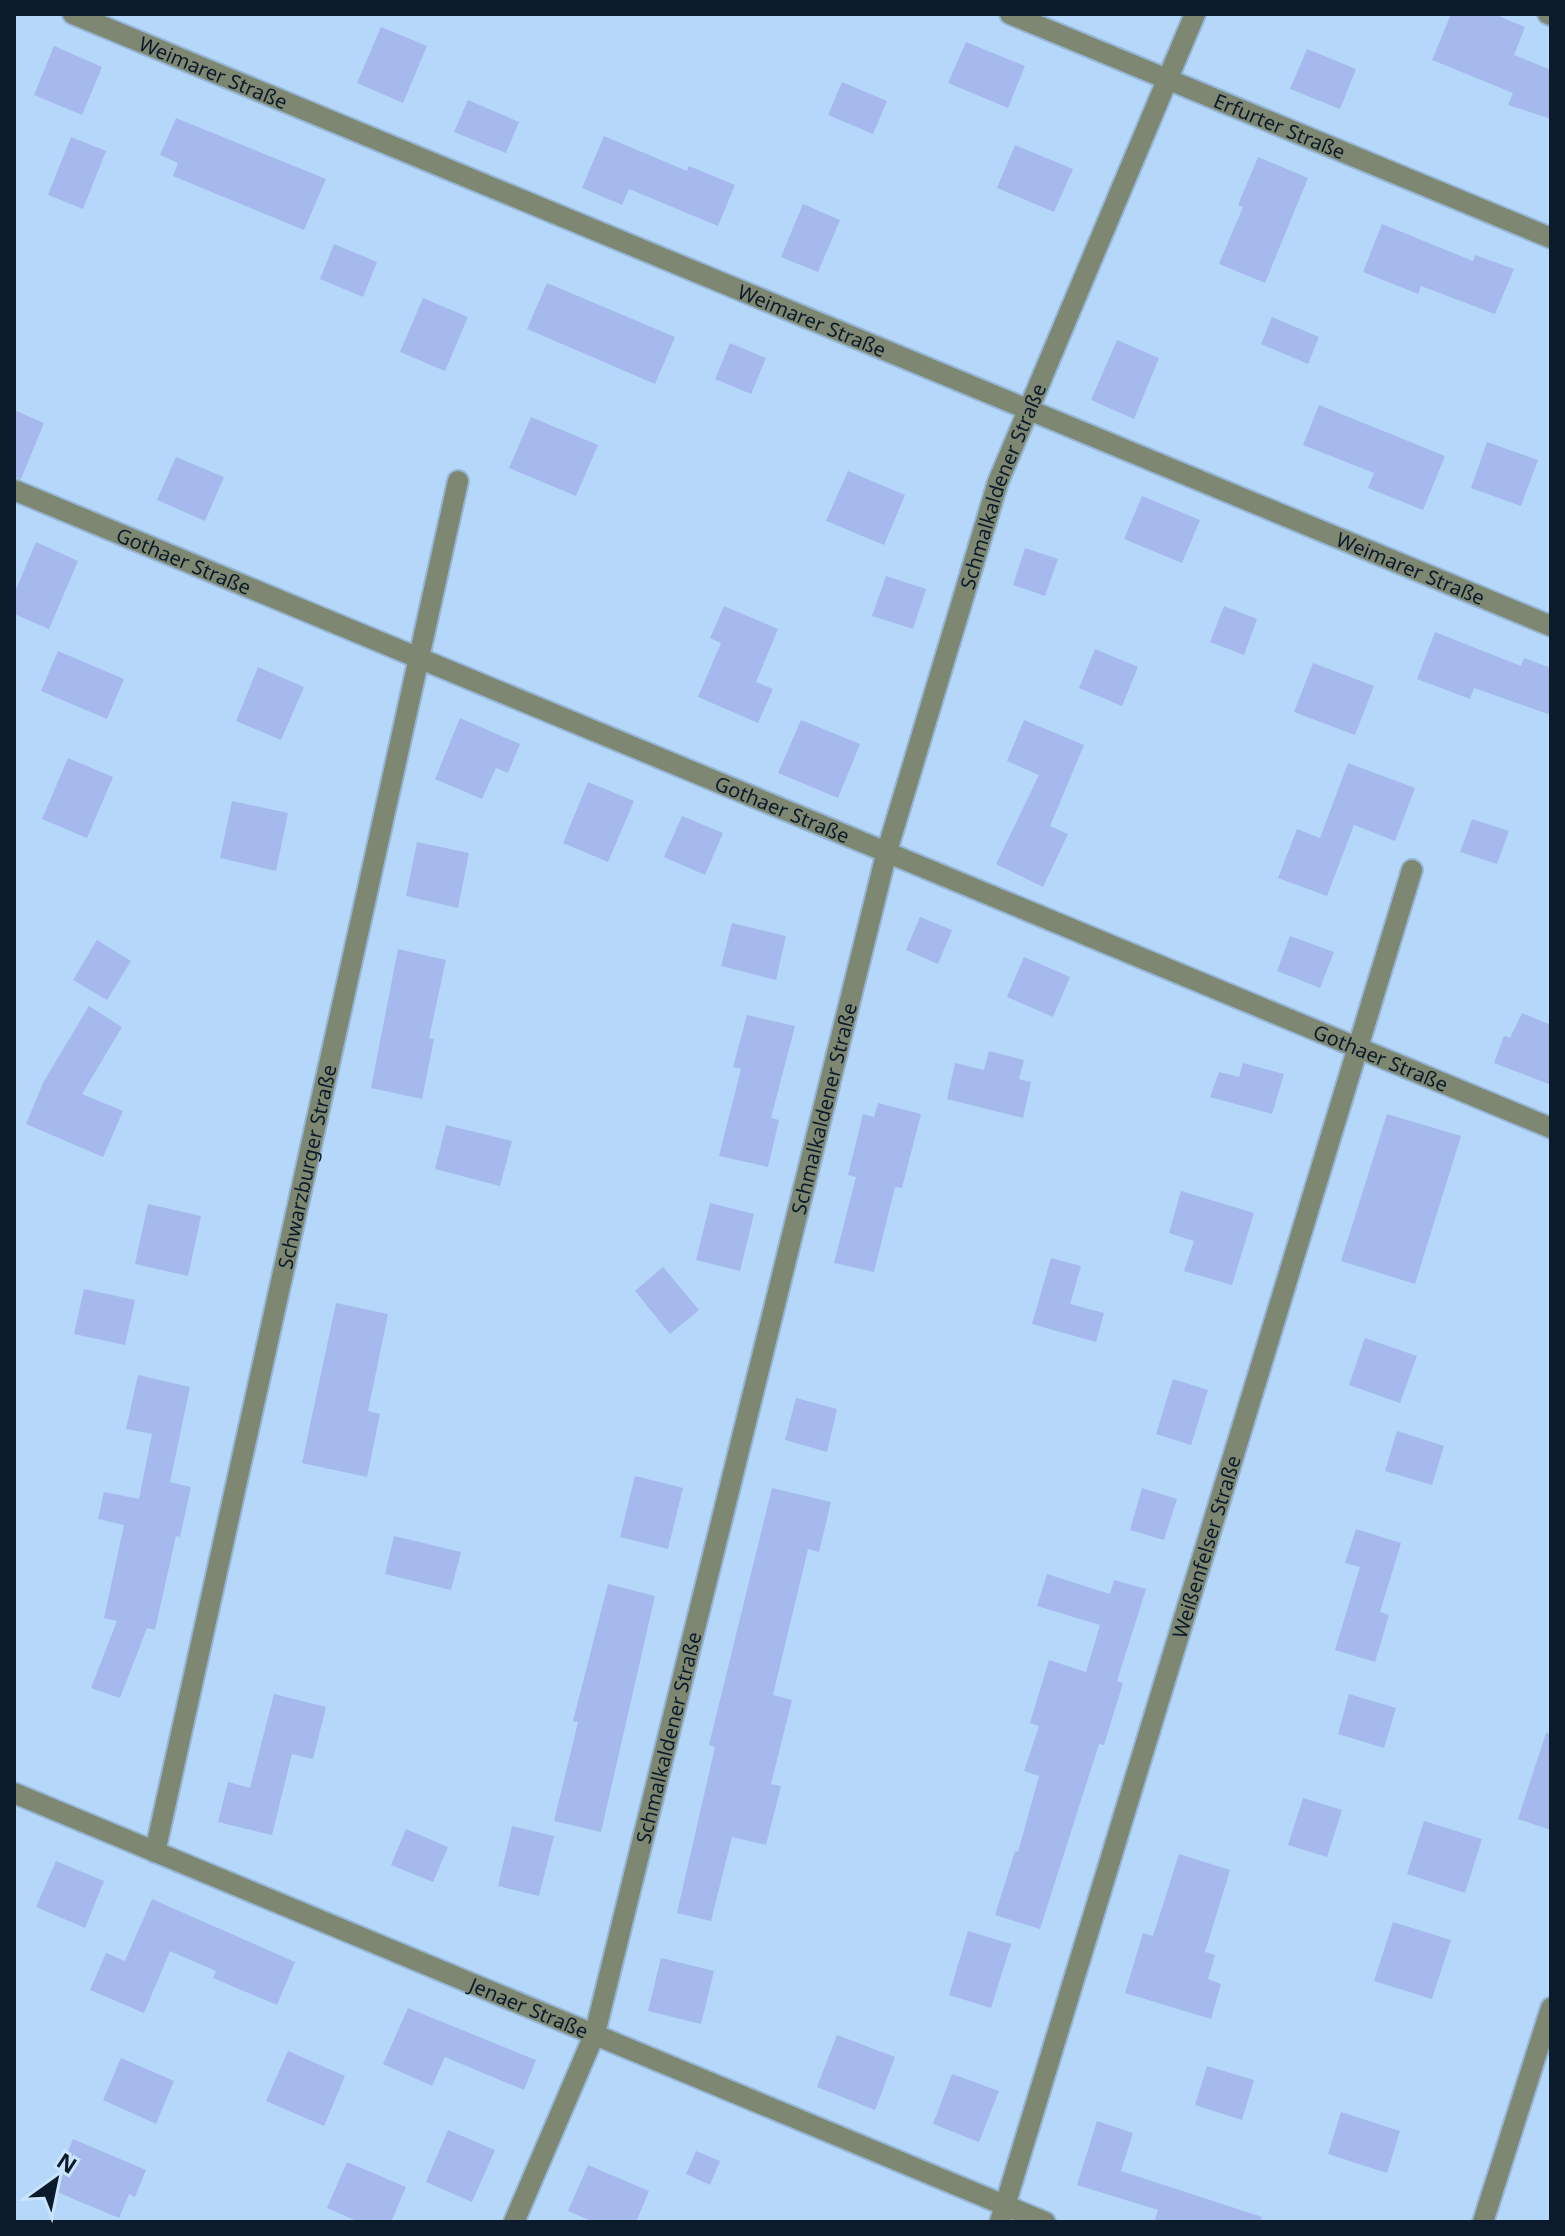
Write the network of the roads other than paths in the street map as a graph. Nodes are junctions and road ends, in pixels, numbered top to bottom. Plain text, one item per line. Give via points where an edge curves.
1 (73, 14) edge
2 (1010, 14) edge
3 (1195, 14) edge
4 (1168, 79) junction
5 (1551, 238) edge
6 (1027, 409) junction
7 (458, 481) dead end
8 (14, 490) edge
9 (1551, 626) edge
10 (417, 659) junction
11 (887, 851) junction
12 (1412, 870) dead end
13 (1359, 1050) junction
14 (1551, 1128) edge
15 (15, 1799) edge
16 (155, 1852) junction
17 (1551, 2008) edge
18 (595, 2033) junction
19 (1002, 2214) edge
20 (514, 2222) edge
21 (1045, 2222) edge
22 (1483, 2222) edge

1 - 6 street, Weimarer Straße
2 - 4 street, Erfurter Straße
3 - 4 street, Schmalkaldener Straße
4 - 5 street, Erfurter Straße
4 - 6 street, Schmalkaldener Straße
6 - 9 street, Weimarer Straße
6 - 11 street, Schmalkaldener Straße via 998,482
7 - 10 street, Schwarzburger Straße
8 - 10 street, Gothaer Straße
10 - 11 street, Gothaer Straße
10 - 16 street, Schwarzburger Straße
11 - 13 street, Gothaer Straße
11 - 18 street, Schmalkaldener Straße
12 - 13 street, Weißenfelser Straße
13 - 14 street, Gothaer Straße
13 - 19 street, Weißenfelser Straße
15 - 16 street, Jenaer Straße
16 - 18 street, Jenaer Straße
17 - 22 street
18 - 19 street, Jenaer Straße
18 - 20 street, Schmalkaldener Straße
19 - 21 street, Jenaer Straße

